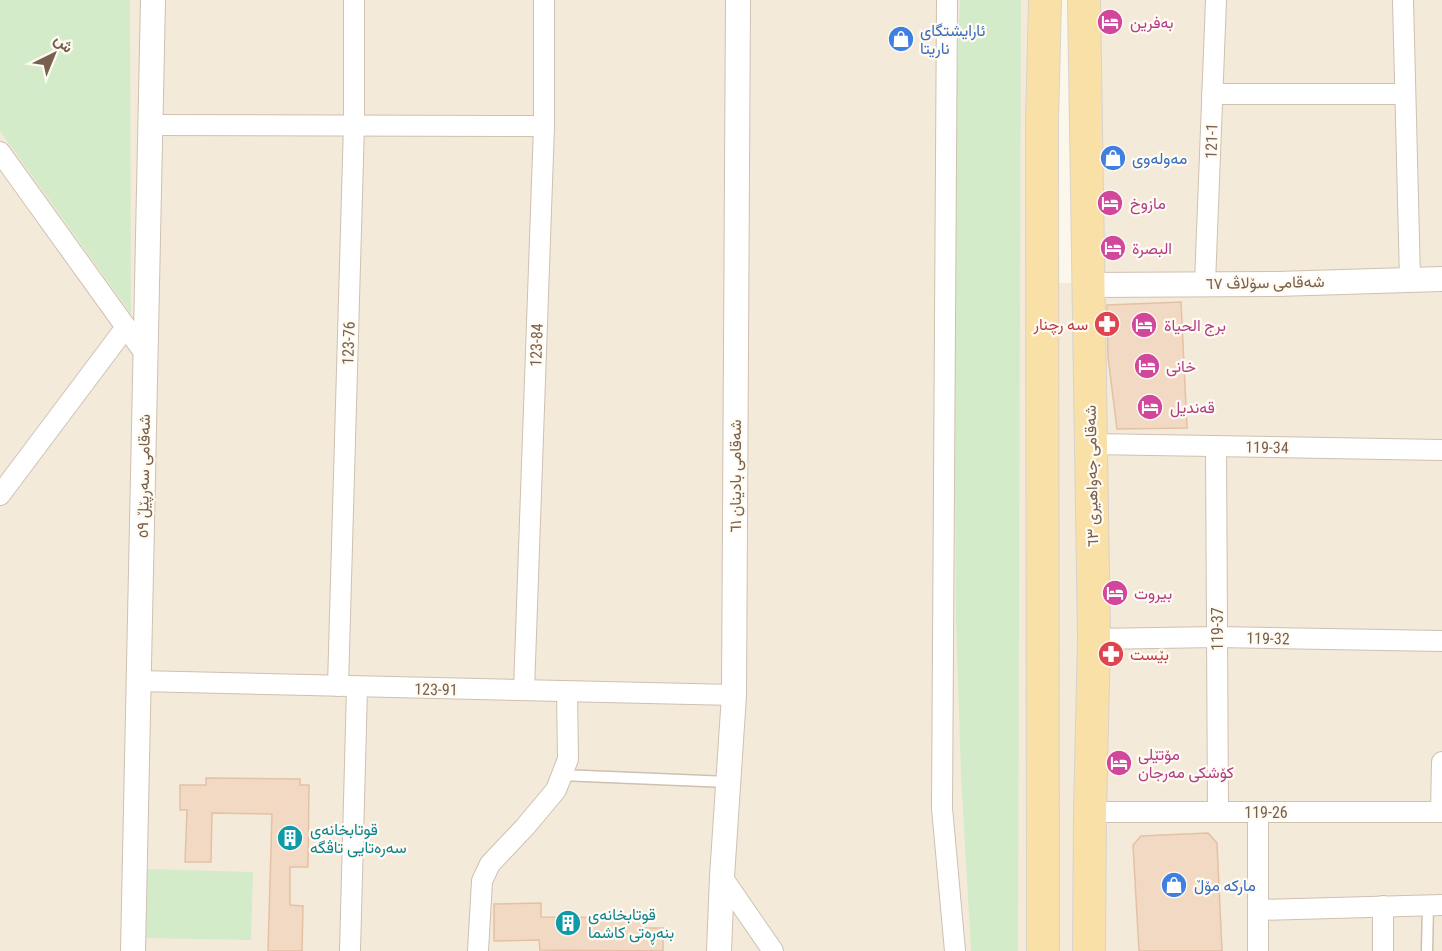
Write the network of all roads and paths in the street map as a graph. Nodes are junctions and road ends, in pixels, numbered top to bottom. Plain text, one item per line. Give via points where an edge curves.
1 (153, 0) edge
2 (354, 0) edge
3 (544, 0) edge
4 (738, 0) edge
5 (947, 0) edge
6 (1046, 0) edge
7 (1084, 0) edge
8 (1216, 0) edge
9 (1403, 0) edge
10 (1212, 94) junction
11 (1405, 94) junction
12 (354, 124) junction
13 (150, 125) junction
14 (544, 126) junction
15 (0, 152) edge
16 (1410, 279) junction
17 (1442, 279) edge
18 (1205, 283) junction
19 (1087, 285) junction
20 (126, 327) junction
21 (146, 355) junction
22 (1091, 444) junction
23 (1216, 446) junction
24 (1442, 450) edge
25 (0, 495) edge
26 (1217, 637) junction
27 (1094, 639) junction
28 (1442, 641) edge
29 (139, 681) junction
30 (348, 687) junction
31 (524, 690) junction
32 (567, 692) junction
33 (734, 695) junction
34 (1442, 762) edge
35 (561, 776) junction
36 (728, 782) junction
37 (1090, 812) junction
38 (1218, 812) junction
39 (1258, 812) junction
40 (1441, 812) edge
41 (722, 877) junction
42 (1435, 905) edge
43 (1383, 906) junction
44 (1258, 910) junction
45 (133, 951) edge
46 (350, 951) edge
47 (478, 951) edge
48 (719, 951) edge
49 (773, 951) edge
50 (955, 951) edge
51 (1043, 951) edge
52 (1089, 951) edge
53 (1258, 951) edge
54 (1383, 951) edge
55 (1427, 951) edge

1 - 13 street, شەقامی سەرپێڵ ٥٩
2 - 12 street, 123-76
3 - 14 street, 123-84
4 - 33 street, شەقامی بادینان ٦١
5 - 50 street via 942,808
6 - 51 main road via 1042,121
7 - 19 main road, شەقامی جەواهیری ٦٣
8 - 10 street, 121-1
9 - 11 street
10 - 11 street
10 - 18 street, 121-1
11 - 16 street
12 - 13 street
12 - 14 street
12 - 30 street, 123-76
13 - 21 street, شەقامی سەرپێڵ ٥٩
14 - 31 street, 123-84
15 - 20 street
16 - 17 street, شەقامی سۆلاڤ ٦٧
16 - 18 street, شەقامی سۆلاڤ ٦٧
18 - 19 street, شەقامی سۆلاڤ ٦٧
19 - 22 main road, شەقامی جەواهیری ٦٣
20 - 21 street
20 - 25 street
21 - 29 street, شەقامی سەرپێڵ ٥٩
22 - 23 street, 119-34
22 - 27 main road, شەقامی جەواهیری ٦٣
23 - 24 street, 119-34
23 - 26 street, 119-37
26 - 27 street, 119-32
26 - 28 street, 119-32
26 - 38 street, 119-37
27 - 37 main road, شەقامی جەواهیری ٦٣
29 - 30 street, 123-91
29 - 45 street, شەقامی سەرپێڵ ٥٩
30 - 31 street, 123-91
30 - 46 street, 123-76
31 - 32 street, 123-91
32 - 33 street, 123-91
32 - 35 street via 568,759
33 - 36 street, شەقامی بادینان ٦١
34 - 40 street
35 - 36 lane
35 - 47 street via 556,790 490,864 482,881
36 - 41 street, شەقامی بادینان ٦١
37 - 38 street, 119-26
37 - 52 main road, شەقامی جەواهیری ٦٣
38 - 39 street, 119-26
39 - 40 street, 119-26
39 - 44 street
41 - 48 street, شەقامی بادینان ٦١
41 - 49 street
42 - 43 street
42 - 55 lane
43 - 44 street
43 - 54 street
44 - 53 street

